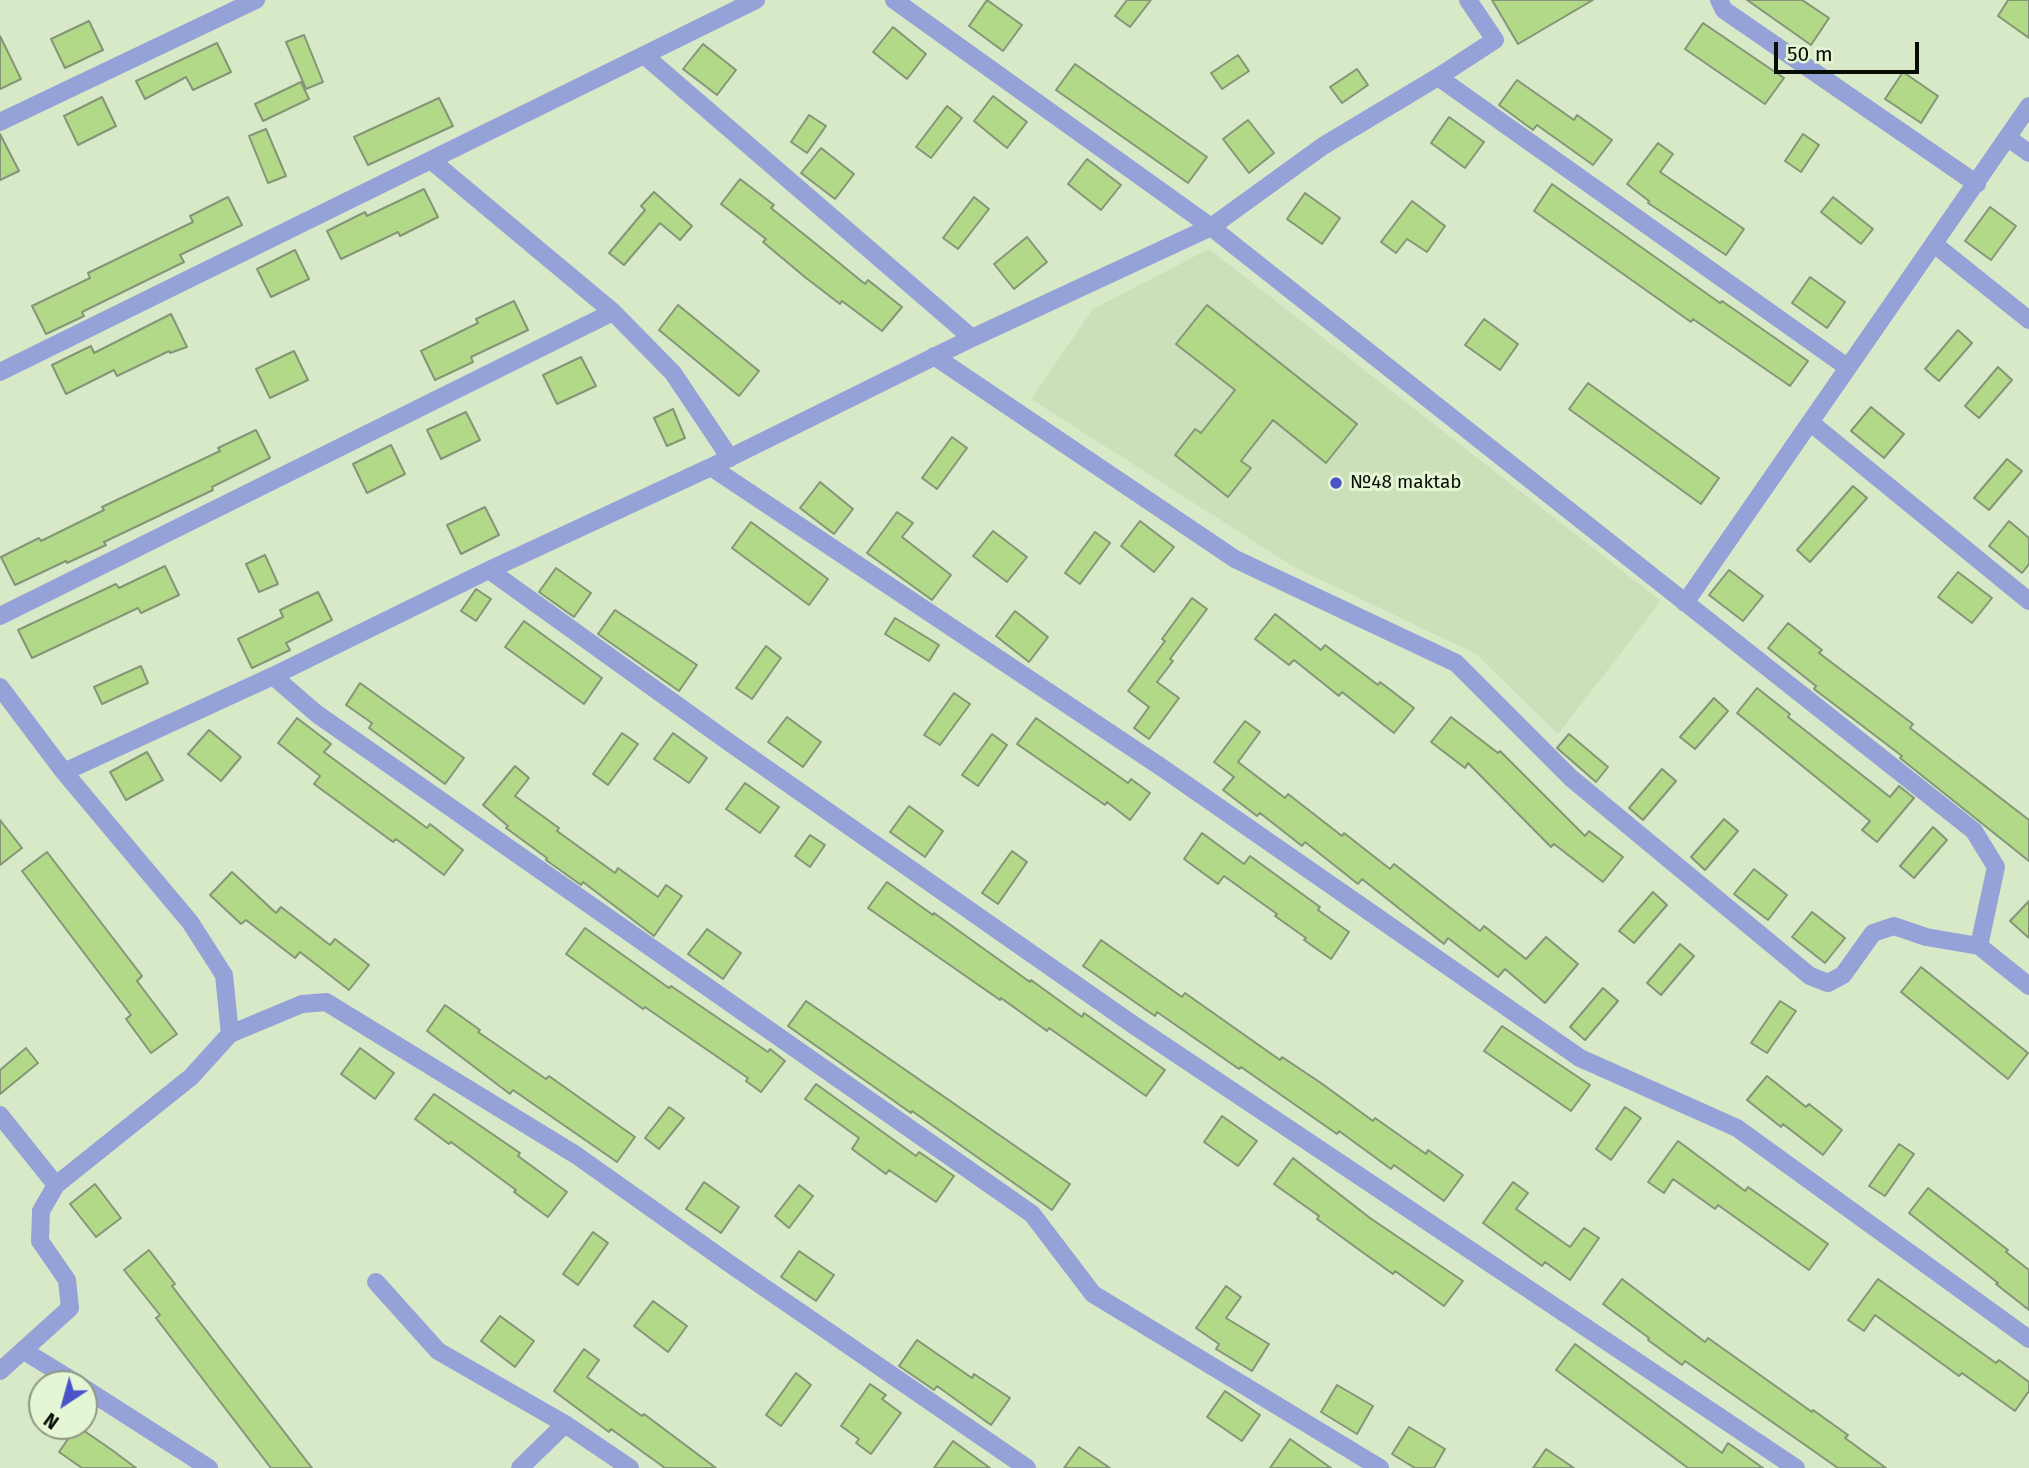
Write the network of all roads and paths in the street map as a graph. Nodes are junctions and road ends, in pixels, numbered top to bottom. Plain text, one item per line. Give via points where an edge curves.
1 (256, 0) edge
2 (756, 0) edge
3 (894, 0) edge
4 (1468, 0) edge
5 (1718, 0) edge
6 (645, 56) junction
7 (1438, 77) junction
8 (2029, 106) edge
9 (0, 122) edge
10 (2008, 138) junction
11 (2029, 153) edge
12 (432, 161) junction
13 (1977, 184) junction
14 (1212, 227) junction
15 (1934, 244) junction
16 (612, 313) junction
17 (2029, 320) edge
18 (972, 338) junction
19 (934, 356) junction
20 (1847, 367) junction
21 (0, 372) edge
22 (1811, 423) junction
23 (730, 458) junction
24 (711, 467) junction
25 (489, 570) junction
26 (2029, 601) edge
27 (1685, 603) junction
28 (0, 616) edge
29 (273, 676) junction
30 (0, 687) edge
31 (64, 772) junction
32 (1979, 946) junction
33 (2029, 986) edge
34 (230, 1034) junction
35 (0, 1115) edge
36 (55, 1185) junction
37 (376, 1282) dead end
38 (2029, 1339) edge
39 (24, 1350) junction
40 (56, 1370) edge
41 (0, 1371) edge
42 (98, 1397) edge
43 (565, 1424) junction
44 (209, 1468) edge
45 (520, 1468) edge
46 (630, 1468) edge
47 (1027, 1468) edge
48 (1380, 1468) edge
49 (1796, 1468) edge

1 - 9 street
2 - 6 street
3 - 14 street
4 - 7 street via 1495,40
5 - 13 street via 1724,10
6 - 12 street
6 - 18 street
7 - 14 street via 1323,146
7 - 20 street
8 - 10 street
10 - 11 street
10 - 13 street
12 - 16 street
12 - 21 street
13 - 15 street
14 - 18 street
14 - 27 street
15 - 17 street
15 - 20 street
16 - 23 street via 673,373
16 - 28 street
18 - 19 street
19 - 23 street
19 - 32 street via 1235,559 1456,663 1571,778 1810,976 1828,983 1843,975 1873,933 1894,926
20 - 22 street
22 - 26 street
22 - 27 street
23 - 24 street
24 - 25 street
24 - 38 street via 1161,766 1580,1058 1737,1128
25 - 29 street
25 - 49 street via 1135,1026
27 - 32 street via 1974,831 1996,867
29 - 31 street
29 - 48 street via 328,722 1032,1214 1093,1294
30 - 31 street
31 - 34 street via 190,922 224,975
32 - 33 street
34 - 36 street via 191,1077
34 - 47 street via 302,1004 326,1002 576,1155
35 - 36 street
36 - 39 street via 41,1211 40,1241 67,1280 70,1308
37 - 43 street via 438,1351
39 - 40 street
39 - 41 street
42 - 44 street
43 - 45 street
43 - 46 street

